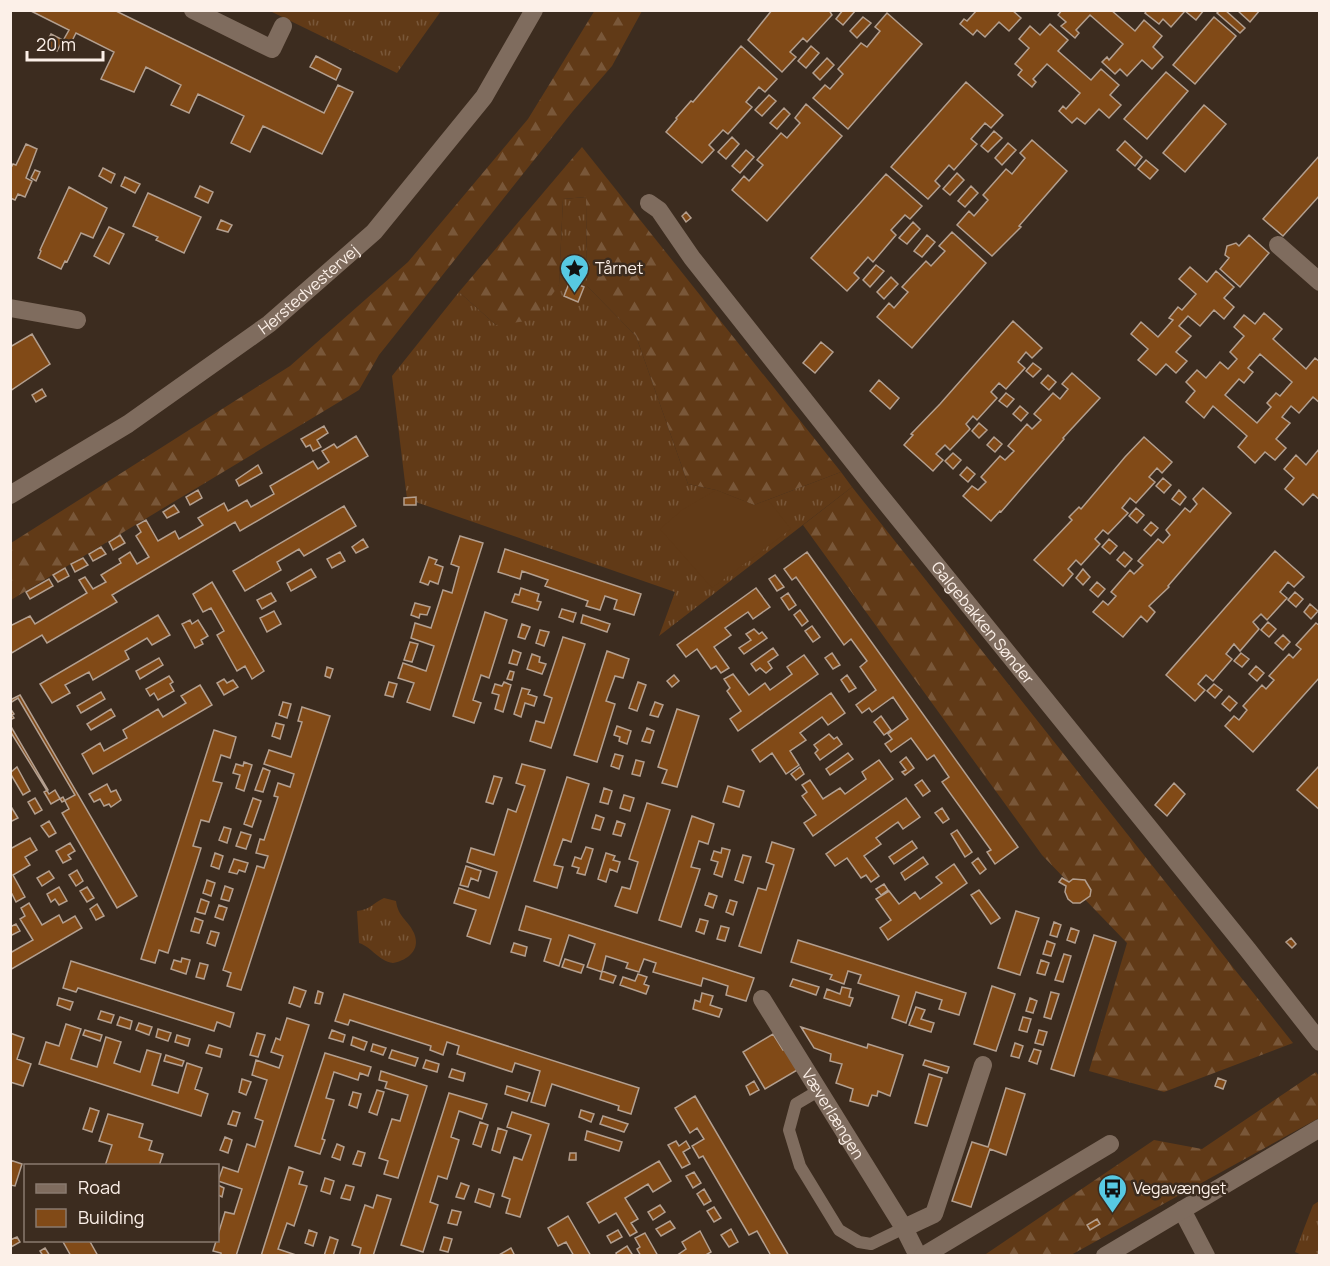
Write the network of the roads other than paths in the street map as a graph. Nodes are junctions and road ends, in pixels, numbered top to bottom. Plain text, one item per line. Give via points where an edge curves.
1 (194, 10) edge
2 (534, 10) edge
3 (284, 26) dead end
4 (649, 203) dead end
5 (1278, 245) dead end
6 (1320, 282) edge
7 (10, 308) edge
8 (77, 320) dead end
9 (10, 495) edge
10 (762, 999) dead end
11 (1320, 1042) edge
12 (983, 1065) dead end
13 (818, 1091) junction
14 (1320, 1128) edge
15 (1110, 1144) dead end
16 (1182, 1210) junction
17 (903, 1228) junction
18 (918, 1256) edge
19 (923, 1256) edge
20 (1105, 1256) edge
21 (1206, 1256) edge

1 - 3 street via 273,49
2 - 9 street, Herstedvestervej via 484,97 374,232 269,324 128,423
4 - 11 street, Galgebakken Sønder via 659,210 692,258 874,488
5 - 6 street
7 - 8 street
10 - 13 street, Væverlængen
12 - 17 street via 934,1214
13 - 17 street, Væverlængen
13 - 17 lane via 796,1104 789,1130 801,1166 839,1230 871,1244
14 - 16 street
15 - 19 street
16 - 20 street
16 - 21 street
17 - 18 street, Væverlængen

